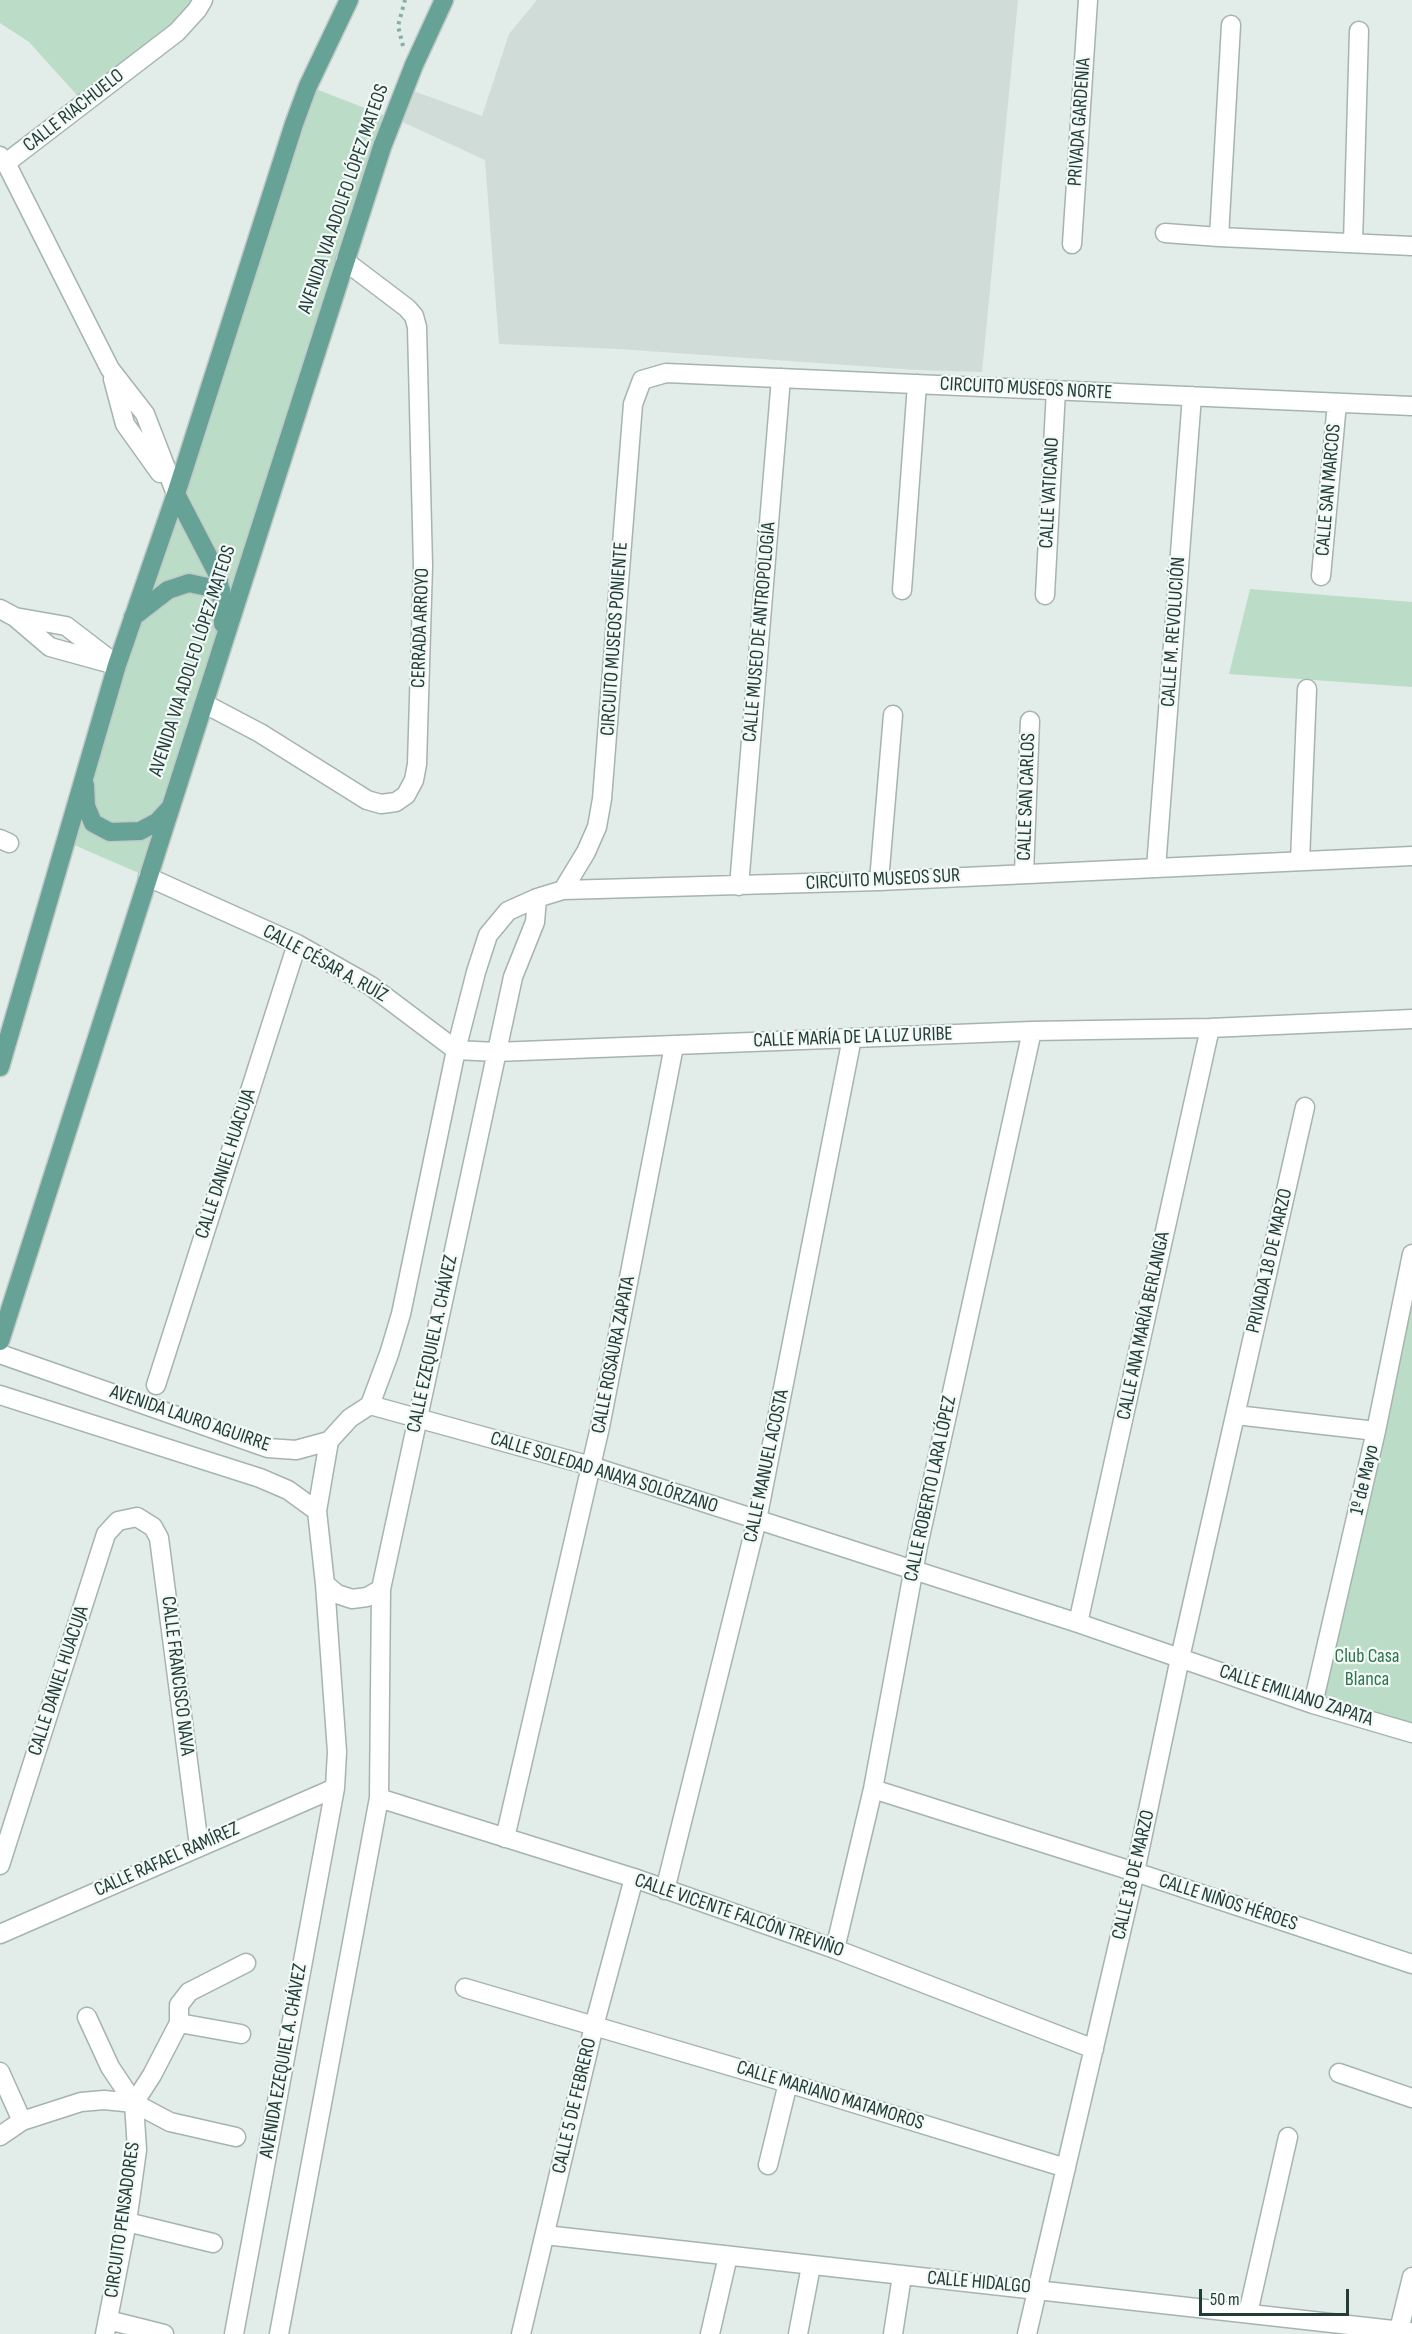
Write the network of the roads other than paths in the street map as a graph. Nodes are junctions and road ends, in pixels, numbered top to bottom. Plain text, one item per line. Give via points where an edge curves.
1 (203, 0) edge
2 (349, 0) edge
3 (444, 0) edge
4 (1088, 0) edge
5 (1231, 25) dead end
6 (1359, 31) dead end
7 (3, 159) edge
8 (1165, 232) dead end
9 (1219, 237) junction
10 (1353, 243) junction
11 (1072, 244) dead end
12 (1412, 246) edge
13 (345, 261) junction
14 (781, 378) junction
15 (642, 380) joint
16 (917, 384) junction
17 (1056, 390) junction
18 (1192, 396) junction
19 (1337, 403) junction
20 (1412, 406) edge
21 (176, 494) junction
22 (1321, 576) dead end
23 (221, 590) junction
24 (902, 590) dead end
25 (1045, 595) dead end
26 (7, 613) edge
27 (133, 617) junction
28 (222, 644) junction
29 (117, 665) junction
30 (1307, 689) dead end
31 (204, 704) junction
32 (893, 715) dead end
33 (1030, 721) dead end
34 (84, 774) junction
35 (169, 809) junction
36 (1412, 856) edge
37 (1300, 861) junction
38 (1156, 868) junction
39 (1024, 873) junction
40 (148, 877) junction
41 (879, 881) junction
42 (739, 886) junction
43 (563, 890) junction
44 (537, 898) junction
45 (297, 944) junction
46 (1412, 1019) edge
47 (1210, 1028) junction
48 (1032, 1031) junction
49 (852, 1038) junction
50 (674, 1046) junction
51 (456, 1050) junction
52 (496, 1052) junction
53 (0, 1067) edge
54 (1305, 1107) dead end
55 (1412, 1254) edge
56 (0, 1341) edge
57 (0, 1354) edge
58 (156, 1385) dead end
59 (0, 1395) edge
60 (369, 1405) junction
61 (1236, 1415) junction
62 (417, 1417) junction
63 (1376, 1431) junction
64 (329, 1442) junction
65 (591, 1466) junction
66 (317, 1511) junction
67 (137, 1517) joint
68 (757, 1520) junction
69 (913, 1570) junction
70 (325, 1584) junction
71 (381, 1589) junction
72 (1078, 1623) junction
73 (1180, 1658) junction
74 (1313, 1704) junction
75 (1412, 1734) edge
76 (335, 1788) junction
77 (873, 1789) junction
78 (379, 1798) junction
79 (505, 1838) junction
80 (199, 1846) junction
81 (0, 1865) edge
82 (1135, 1872) junction
83 (634, 1878) junction
84 (665, 1890) junction
85 (0, 1934) edge
86 (835, 1949) junction
87 (246, 1963) dead end
88 (1412, 1964) edge
89 (465, 1988) dead end
90 (87, 2017) dead end
91 (179, 2024) junction
92 (594, 2026) junction
93 (241, 2034) dead end
94 (1094, 2049) junction
95 (0, 2072) edge
96 (1339, 2073) dead end
97 (788, 2083) junction
98 (1412, 2098) edge
99 (134, 2103) junction
100 (22, 2121) junction
101 (0, 2136) edge
102 (1288, 2137) dead end
103 (236, 2138) dead end
104 (768, 2165) dead end
105 (1066, 2168) junction
106 (127, 2222) junction
107 (545, 2235) junction
108 (213, 2243) dead end
109 (728, 2256) junction
110 (812, 2266) junction
111 (902, 2276) junction
112 (1412, 2277) edge
113 (1038, 2289) junction
114 (1248, 2313) junction
115 (106, 2327) edge
116 (1403, 2332) edge
117 (164, 2334) edge
118 (234, 2334) edge
119 (279, 2334) edge
120 (520, 2334) edge
121 (710, 2334) edge
122 (798, 2334) edge
123 (893, 2334) edge
124 (1027, 2334) edge

1 - 7 street, CALLE RIACHUELO via 177,32
2 - 21 main road via 294,124
3 - 13 main road, AVENIDA VIA ADOLFO LÓPEZ MATEOS via 382,147
4 - 11 street, PRIVADA GARDENIA
5 - 9 street
6 - 10 street
7 - 21 street, CALLE RIACHUELO via 110,369 145,414
8 - 9 street
9 - 10 street
10 - 12 street
13 - 28 main road, AVENIDA VIA ADOLFO LÓPEZ MATEOS
13 - 31 street, CERRADA ARROYO via 407,308 417,327 423,567 414,780 406,795 396,802 381,804 367,800 260,732
14 - 15 street, CIRCUITO MUSEOS NORTE via 666,373
14 - 16 street, CIRCUITO MUSEOS NORTE
14 - 42 street, CALLE MUSEO DE ANTROPOLOGÍA
15 - 43 street, CIRCUITO MUSEOS PONIENTE via 633,404 602,799 597,827
16 - 17 street, CIRCUITO MUSEOS NORTE
16 - 24 street
17 - 18 street, CIRCUITO MUSEOS NORTE
17 - 25 street, CALLE VATICANO
18 - 19 street, CIRCUITO MUSEOS NORTE
18 - 38 street, CALLE M. REVOLUCIÓN
19 - 20 street, CIRCUITO MUSEOS NORTE
19 - 22 street, CALLE SAN MARCOS
21 - 23 main road via 218,575
21 - 27 main road
23 - 27 main road via 189,583 168,590
23 - 28 main road
26 - 29 street via 66,626
27 - 29 main road
28 - 31 main road, AVENIDA VIA ADOLFO LÓPEZ MATEOS
29 - 34 main road
30 - 37 street
31 - 35 main road, AVENIDA VIA ADOLFO LÓPEZ MATEOS
32 - 41 street
33 - 39 street, CALLE SAN CARLOS
34 - 35 main road via 86,806 93,823 110,832 140,831 157,822
34 - 53 main road
35 - 40 main road, AVENIDA VIA ADOLFO LÓPEZ MATEOS
36 - 37 street, CIRCUITO MUSEOS SUR
37 - 38 street, CIRCUITO MUSEOS SUR
38 - 39 street, CIRCUITO MUSEOS SUR
39 - 41 street, CIRCUITO MUSEOS SUR
40 - 45 street, CALLE CÉSAR A. RUÍZ
40 - 56 main road, AVENIDA VIA ADOLFO LÓPEZ MATEOS
41 - 42 street, CIRCUITO MUSEOS SUR
42 - 43 street, CIRCUITO MUSEOS SUR
43 - 44 street, CIRCUITO MUSEOS SUR
44 - 51 street, CIRCUITO MUSEOS SUR via 508,911 488,936
44 - 52 street, CALLE EZEQUIEL A. CHÁVEZ via 536,922 513,977
45 - 51 street, CALLE CÉSAR A. RUÍZ via 371,986
45 - 58 street, CALLE DANIEL HUACUJA
46 - 47 street, CALLE MARÍA DE LA LUZ URIBE
47 - 48 street, CALLE MARÍA DE LA LUZ URIBE
47 - 72 street, CALLE ANA MARÍA BERLANGA
48 - 49 street, CALLE MARÍA DE LA LUZ URIBE
48 - 69 street, CALLE ROBERTO LARA LÓPEZ
49 - 50 street, CALLE MARÍA DE LA LUZ URIBE
49 - 68 street, CALLE MANUEL ACOSTA
50 - 52 street, CALLE MARÍA DE LA LUZ URIBE
50 - 65 street, CALLE ROSAURA ZAPATA
51 - 52 street
51 - 60 street, CALLE EZEQUIEL A. CHÁVEZ via 401,1314
52 - 62 street, CALLE EZEQUIEL A. CHÁVEZ
54 - 61 street, PRIVADA 18 DE MARZO
55 - 63 street, 1º de Mayo
57 - 64 street, AVENIDA LAURO AGUIRRE via 268,1448 296,1450
59 - 66 street, AVENIDA LAURO AGUIRRE via 260,1478 288,1490
60 - 62 street, CALLE SOLEDAD ANAYA SOLÓRZANO
60 - 64 street via 350,1418
61 - 63 street
61 - 73 street, CALLE 18 DE MARZO
62 - 65 street, CALLE SOLEDAD ANAYA SOLÓRZANO
62 - 71 street, CALLE EZEQUIEL A. CHÁVEZ
63 - 74 street, 1º de Mayo
64 - 66 street
65 - 68 street, CALLE SOLEDAD ANAYA SOLÓRZANO
65 - 79 street, CALLE ROSAURA ZAPATA
66 - 70 street
67 - 80 street, CALLE FRANCISCO NAVA via 153,1527 159,1538
67 - 81 street, CALLE DANIEL HUACUJA via 118,1521 106,1534
68 - 69 street, CALLE SOLEDAD ANAYA SOLÓRZANO
68 - 84 street, CALLE MANUEL ACOSTA
69 - 72 street, CALLE SOLEDAD ANAYA SOLÓRZANO
69 - 77 street, CALLE ROBERTO LARA LÓPEZ
70 - 71 street via 352,1599
70 - 76 street via 337,1752
71 - 78 street, CALLE EZEQUIEL A. CHÁVEZ
72 - 73 street, CALLE SOLEDAD ANAYA SOLÓRZANO
73 - 74 street, CALLE EMILIANO ZAPATA
73 - 82 street, CALLE 18 DE MARZO
74 - 75 street, CALLE EMILIANO ZAPATA
76 - 80 street, CALLE RAFAEL RAMÍREZ
76 - 118 street, AVENIDA EZEQUIEL A. CHÁVEZ
77 - 82 street, CALLE NIÑOS HÉROES
77 - 86 street, CALLE ROBERTO LARA LÓPEZ
78 - 79 street, CALLE VICENTE FALCÓN TREVIÑO
78 - 119 street
79 - 83 street, CALLE VICENTE FALCÓN TREVIÑO
80 - 85 street, CALLE RAFAEL RAMÍREZ
82 - 88 street, CALLE NIÑOS HÉROES
82 - 94 street, CALLE 18 DE MARZO
83 - 84 street, CALLE VICENTE FALCÓN TREVIÑO
83 - 92 street, CALLE 5 DE FEBRERO
84 - 86 street, CALLE VICENTE FALCÓN TREVIÑO
86 - 94 street, CALLE VICENTE FALCÓN TREVIÑO
87 - 91 street via 189,1992 179,2005
89 - 92 street, CALLE MARIANO MATAMOROS
90 - 99 street
91 - 93 street
91 - 99 street
92 - 97 street, CALLE MARIANO MATAMOROS
92 - 107 street, CALLE 5 DE FEBRERO
94 - 105 street, CALLE 18 DE MARZO
95 - 100 street
96 - 98 street
97 - 104 street
97 - 105 street, CALLE MARIANO MATAMOROS
99 - 100 street via 81,2102
99 - 103 street via 170,2122
99 - 106 street, CIRCUITO PENSADORES via 137,2150
100 - 101 street
102 - 114 street
105 - 113 street, CALLE 18 DE MARZO
106 - 108 street
106 - 115 street, CIRCUITO PENSADORES
107 - 109 street, CALLE HIDALGO
107 - 120 street, CALLE 5 DE FEBRERO
109 - 110 street, CALLE HIDALGO
109 - 121 street
110 - 111 street, CALLE HIDALGO
110 - 122 street
111 - 113 street, CALLE HIDALGO
111 - 123 street
112 - 116 street
113 - 114 street, CALLE HIDALGO
113 - 124 street, CALLE 18 DE MARZO
114 - 116 street, CALLE HIDALGO
115 - 117 street

